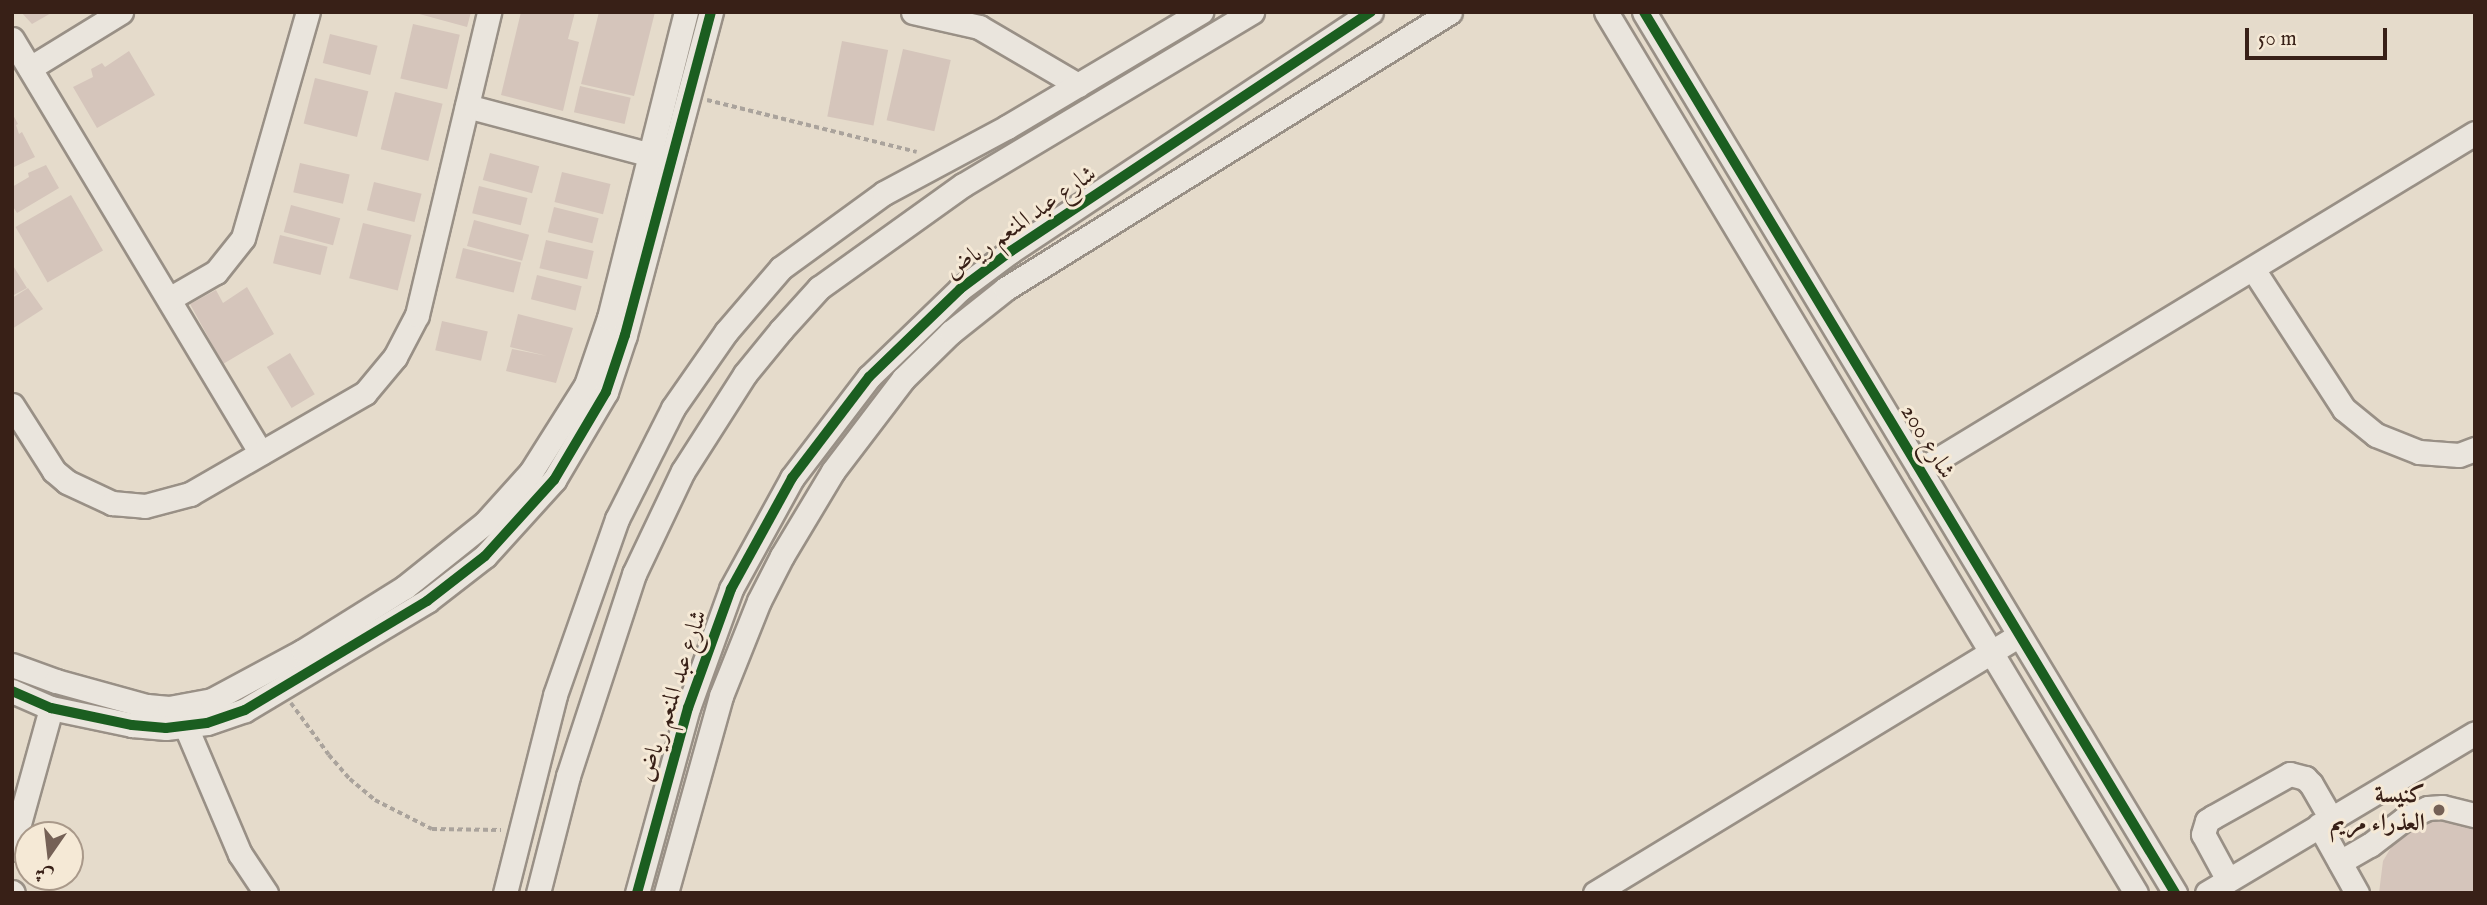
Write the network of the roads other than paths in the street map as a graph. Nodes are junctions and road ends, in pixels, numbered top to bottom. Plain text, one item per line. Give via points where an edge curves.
1 (121, 12) edge
2 (308, 12) edge
3 (489, 12) edge
4 (686, 12) edge
5 (711, 12) edge
6 (913, 12) edge
7 (1201, 12) edge
8 (1252, 12) edge
9 (1371, 12) edge
10 (1450, 12) edge
11 (1606, 12) edge
12 (1644, 12) edge
13 (956, 16) edge
14 (12, 39) edge
15 (30, 68) junction
16 (1078, 85) junction
17 (467, 106) junction
18 (2475, 133) edge
19 (650, 155) junction
20 (672, 161) junction
21 (2253, 269) junction
22 (169, 299) junction
23 (12, 405) edge
24 (2475, 449) edge
25 (261, 453) junction
26 (1920, 470) junction
27 (2020, 635) junction
28 (1991, 652) junction
29 (12, 665) edge
30 (12, 691) edge
31 (51, 708) junction
32 (186, 727) junction
33 (2475, 733) edge
34 (2475, 815) edge
35 (2325, 821) junction
36 (12, 849) edge
37 (2340, 862) junction
38 (2228, 880) junction
39 (265, 893) edge
40 (505, 893) edge
41 (538, 893) edge
42 (637, 893) edge
43 (666, 893) edge
44 (1595, 893) edge
45 (2136, 893) edge
46 (2175, 893) edge
47 (2207, 893) edge
48 (2357, 893) edge

1 - 15 street
2 - 22 street via 243,238 216,272
3 - 17 street
4 - 19 street
5 - 20 street
6 - 13 street
7 - 16 street
8 - 41 street via 963,185 819,288 745,374 695,451 634,574 568,776
9 - 42 street, شارع عبد المنعم رياض via 1011,251 922,323 861,387 792,478 731,589 688,708
10 - 43 street via 1005,289 903,379 833,471 759,601 721,696
11 - 28 street
12 - 26 street, شارع 200
13 - 16 street
14 - 15 street
15 - 22 street
16 - 40 street via 884,193 781,268 726,332 674,408 630,489 592,582 555,695
17 - 19 street
17 - 25 street via 424,291 395,357 365,393
18 - 21 street
19 - 20 street
19 - 29 street via 609,318 586,385 531,472 485,523 433,568 303,651 232,692 201,703 147,706
20 - 32 street via 606,392 554,480 511,531 457,580 281,688 226,718
21 - 24 street via 2344,409 2376,435 2419,452 2459,455
21 - 26 street
22 - 25 street
23 - 25 street via 54,471 81,491 113,503 145,506 175,500
26 - 27 street, شارع 200
27 - 28 street
27 - 46 street, شارع 200
28 - 44 street
28 - 45 street
30 - 31 street
31 - 32 street via 132,725
31 - 36 street
32 - 39 street via 240,854
33 - 35 street
34 - 37 street via 2428,808
35 - 37 street
35 - 38 street
35 - 38 street via 2311,784 2290,774 2213,817 2203,834
37 - 48 street
38 - 47 street

